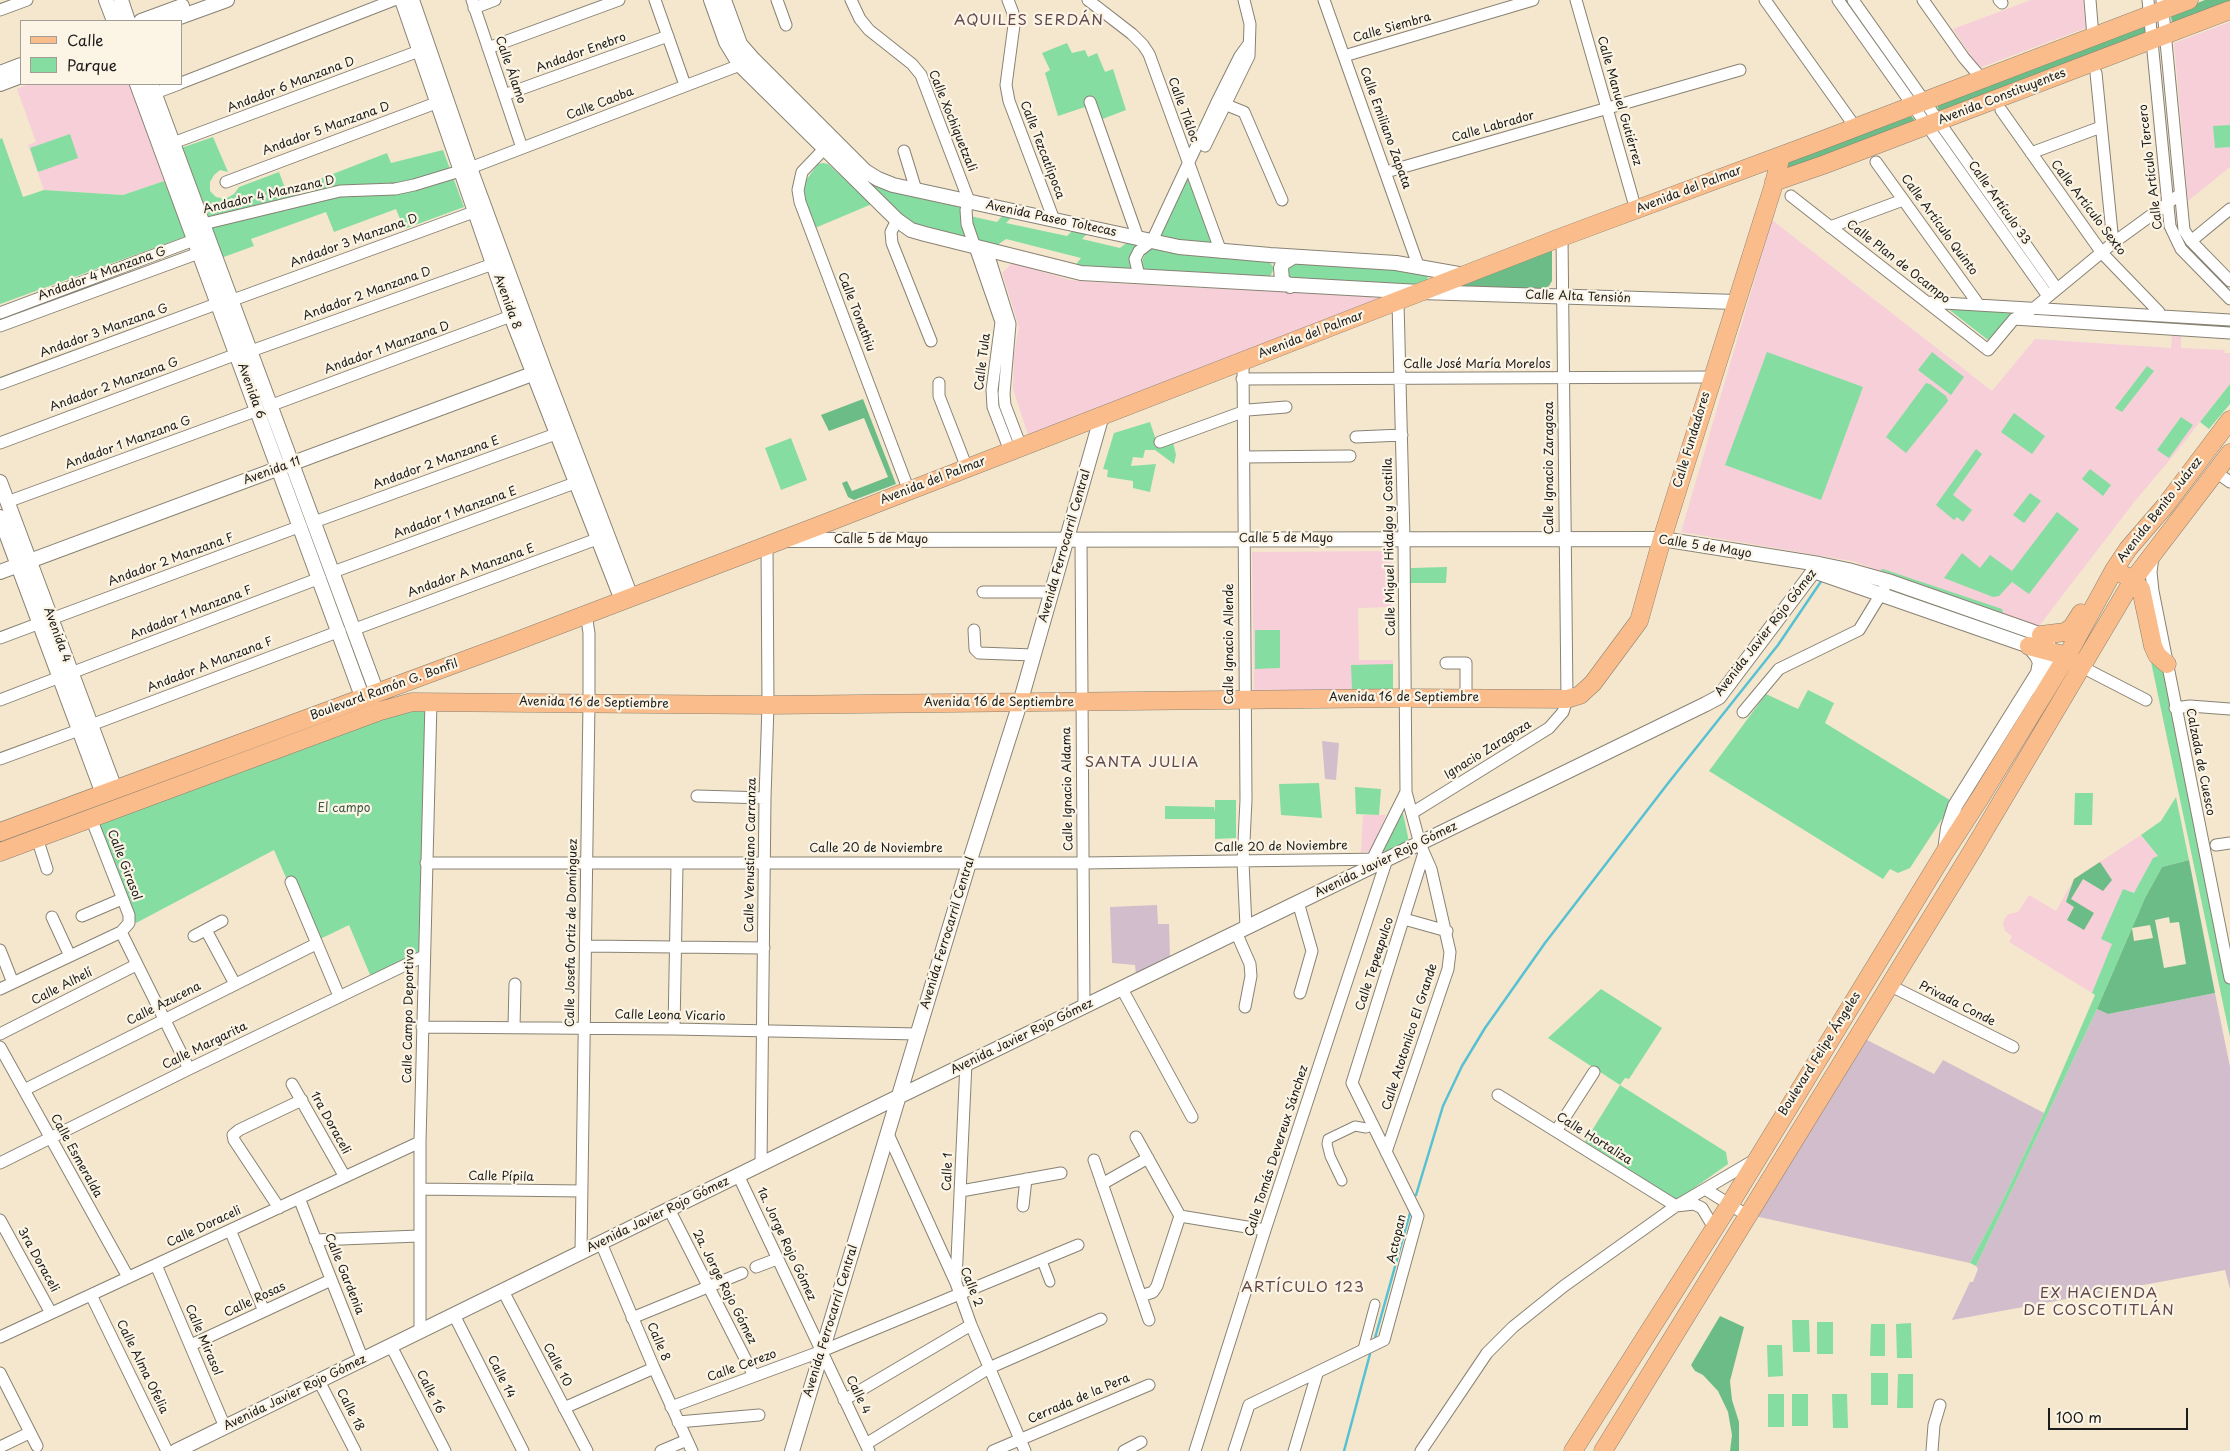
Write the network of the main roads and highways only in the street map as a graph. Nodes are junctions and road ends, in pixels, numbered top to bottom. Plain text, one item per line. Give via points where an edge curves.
1 (2189, 0) edge
2 (2156, 6) edge
3 (2230, 10) edge
4 (1856, 128) joint
5 (1780, 156) junction
6 (1774, 182) junction
7 (2230, 420) edge
8 (2230, 454) edge
9 (2223, 477) edge
10 (775, 543) joint
11 (2114, 570) junction
12 (2133, 580) junction
13 (2097, 600) junction
14 (2059, 654) junction
15 (2167, 664) road end
16 (2082, 668) junction
17 (1567, 699) joint
18 (430, 701) joint
19 (1980, 798) junction
20 (0, 832) edge
21 (0, 852) edge
22 (1934, 911) junction
23 (1573, 1451) edge
24 (1602, 1451) edge

1 - 2 main road, Avenida Constituyentes
2 - 4 main road, Avenida Constituyentes via 2093,37
3 - 6 main road, Avenida Constituyentes
4 - 5 main road, Avenida del Palmar
5 - 6 main road, Calle Fundadores
5 - 10 main road, Avenida del Palmar via 1562,237
6 - 17 main road, Calle Fundadores via 1639,621 1593,684 1580,695
7 - 11 main road, Avenida Benito Juárez
8 - 9 main road, Avenida Benito Juárez
9 - 12 main road, Avenida Benito Juárez via 2154,552
10 - 20 main road, Boulevard Ramón G. Bonfil via 370,696 106,784
11 - 12 main road
11 - 13 main road, Avenida Benito Juárez
12 - 15 main road via 2141,589 2153,646
12 - 16 main road, Avenida Benito Juárez
13 - 14 main road, Avenida Benito Juárez
13 - 14 main road via 2085,608 2065,632 2035,641
14 - 16 main road
14 - 19 main road, Boulevard Felipe Ángeles
16 - 22 main road, Boulevard Felipe Ángeles
17 - 18 main road, Avenida 16 de Septiembre via 768,704
18 - 21 main road, Boulevard Ramón G. Bonfil via 412,702 380,711
19 - 22 main road via 1977,822 1939,883
19 - 23 main road, Boulevard Felipe Ángeles via 1730,1204
22 - 24 main road, Boulevard Felipe Ángeles

